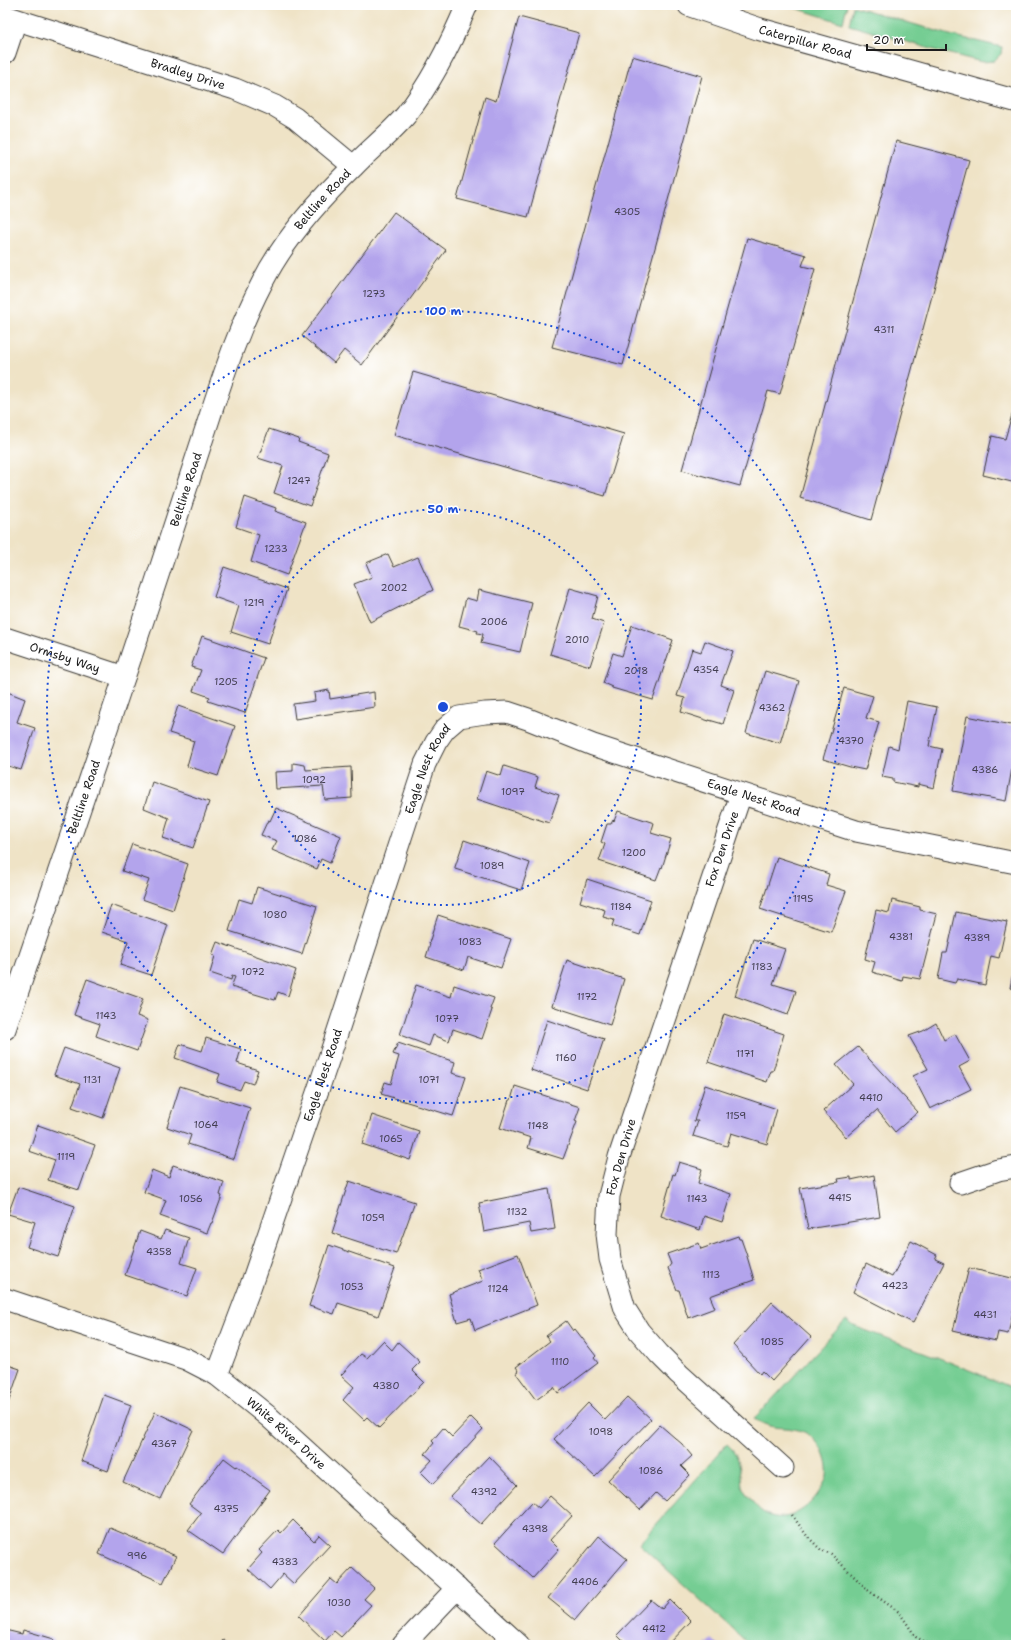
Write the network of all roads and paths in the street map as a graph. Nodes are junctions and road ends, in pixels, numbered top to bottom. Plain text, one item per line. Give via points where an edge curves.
1 (467, 5) edge
2 (688, 5) edge
3 (10, 18) edge
4 (5, 53) edge
5 (1016, 101) edge
6 (353, 166) junction
7 (5, 638) edge
8 (124, 677) junction
9 (741, 794) junction
10 (1016, 863) edge
11 (5, 1029) edge
12 (1016, 1167) edge
13 (960, 1183) dead end
14 (5, 1299) edge
15 (217, 1375) junction
16 (783, 1468) dead end
17 (792, 1515) dead end
18 (457, 1588) junction
19 (403, 1645) edge
20 (519, 1645) edge
21 (931, 1645) edge

1 - 6 street, Beltline Road via 454,36 424,89 406,114
2 - 5 street, Caterpillar Road via 759,29
3 - 4 street
3 - 6 street, Bradley Drive via 235,89 276,106
6 - 8 street, Beltline Road via 288,240 263,281 244,320
7 - 8 street, Ormsby Way
8 - 11 street, Beltline Road
9 - 10 street, Eagle Nest Road via 856,831
9 - 15 street, Eagle Nest Road via 594,745 507,712 485,712 459,717 445,729 430,753 421,775 330,1058
9 - 16 street, Fox Den Drive via 619,1157 608,1196 607,1234 610,1259 625,1309 640,1331 679,1374
12 - 13 street via 998,1170
14 - 15 street, White River Drive via 186,1359
15 - 18 street, White River Drive via 269,1417
17 - 21 path via 821,1550 831,1554 869,1591 899,1612 916,1637
18 - 19 street
18 - 20 street, White River Drive

